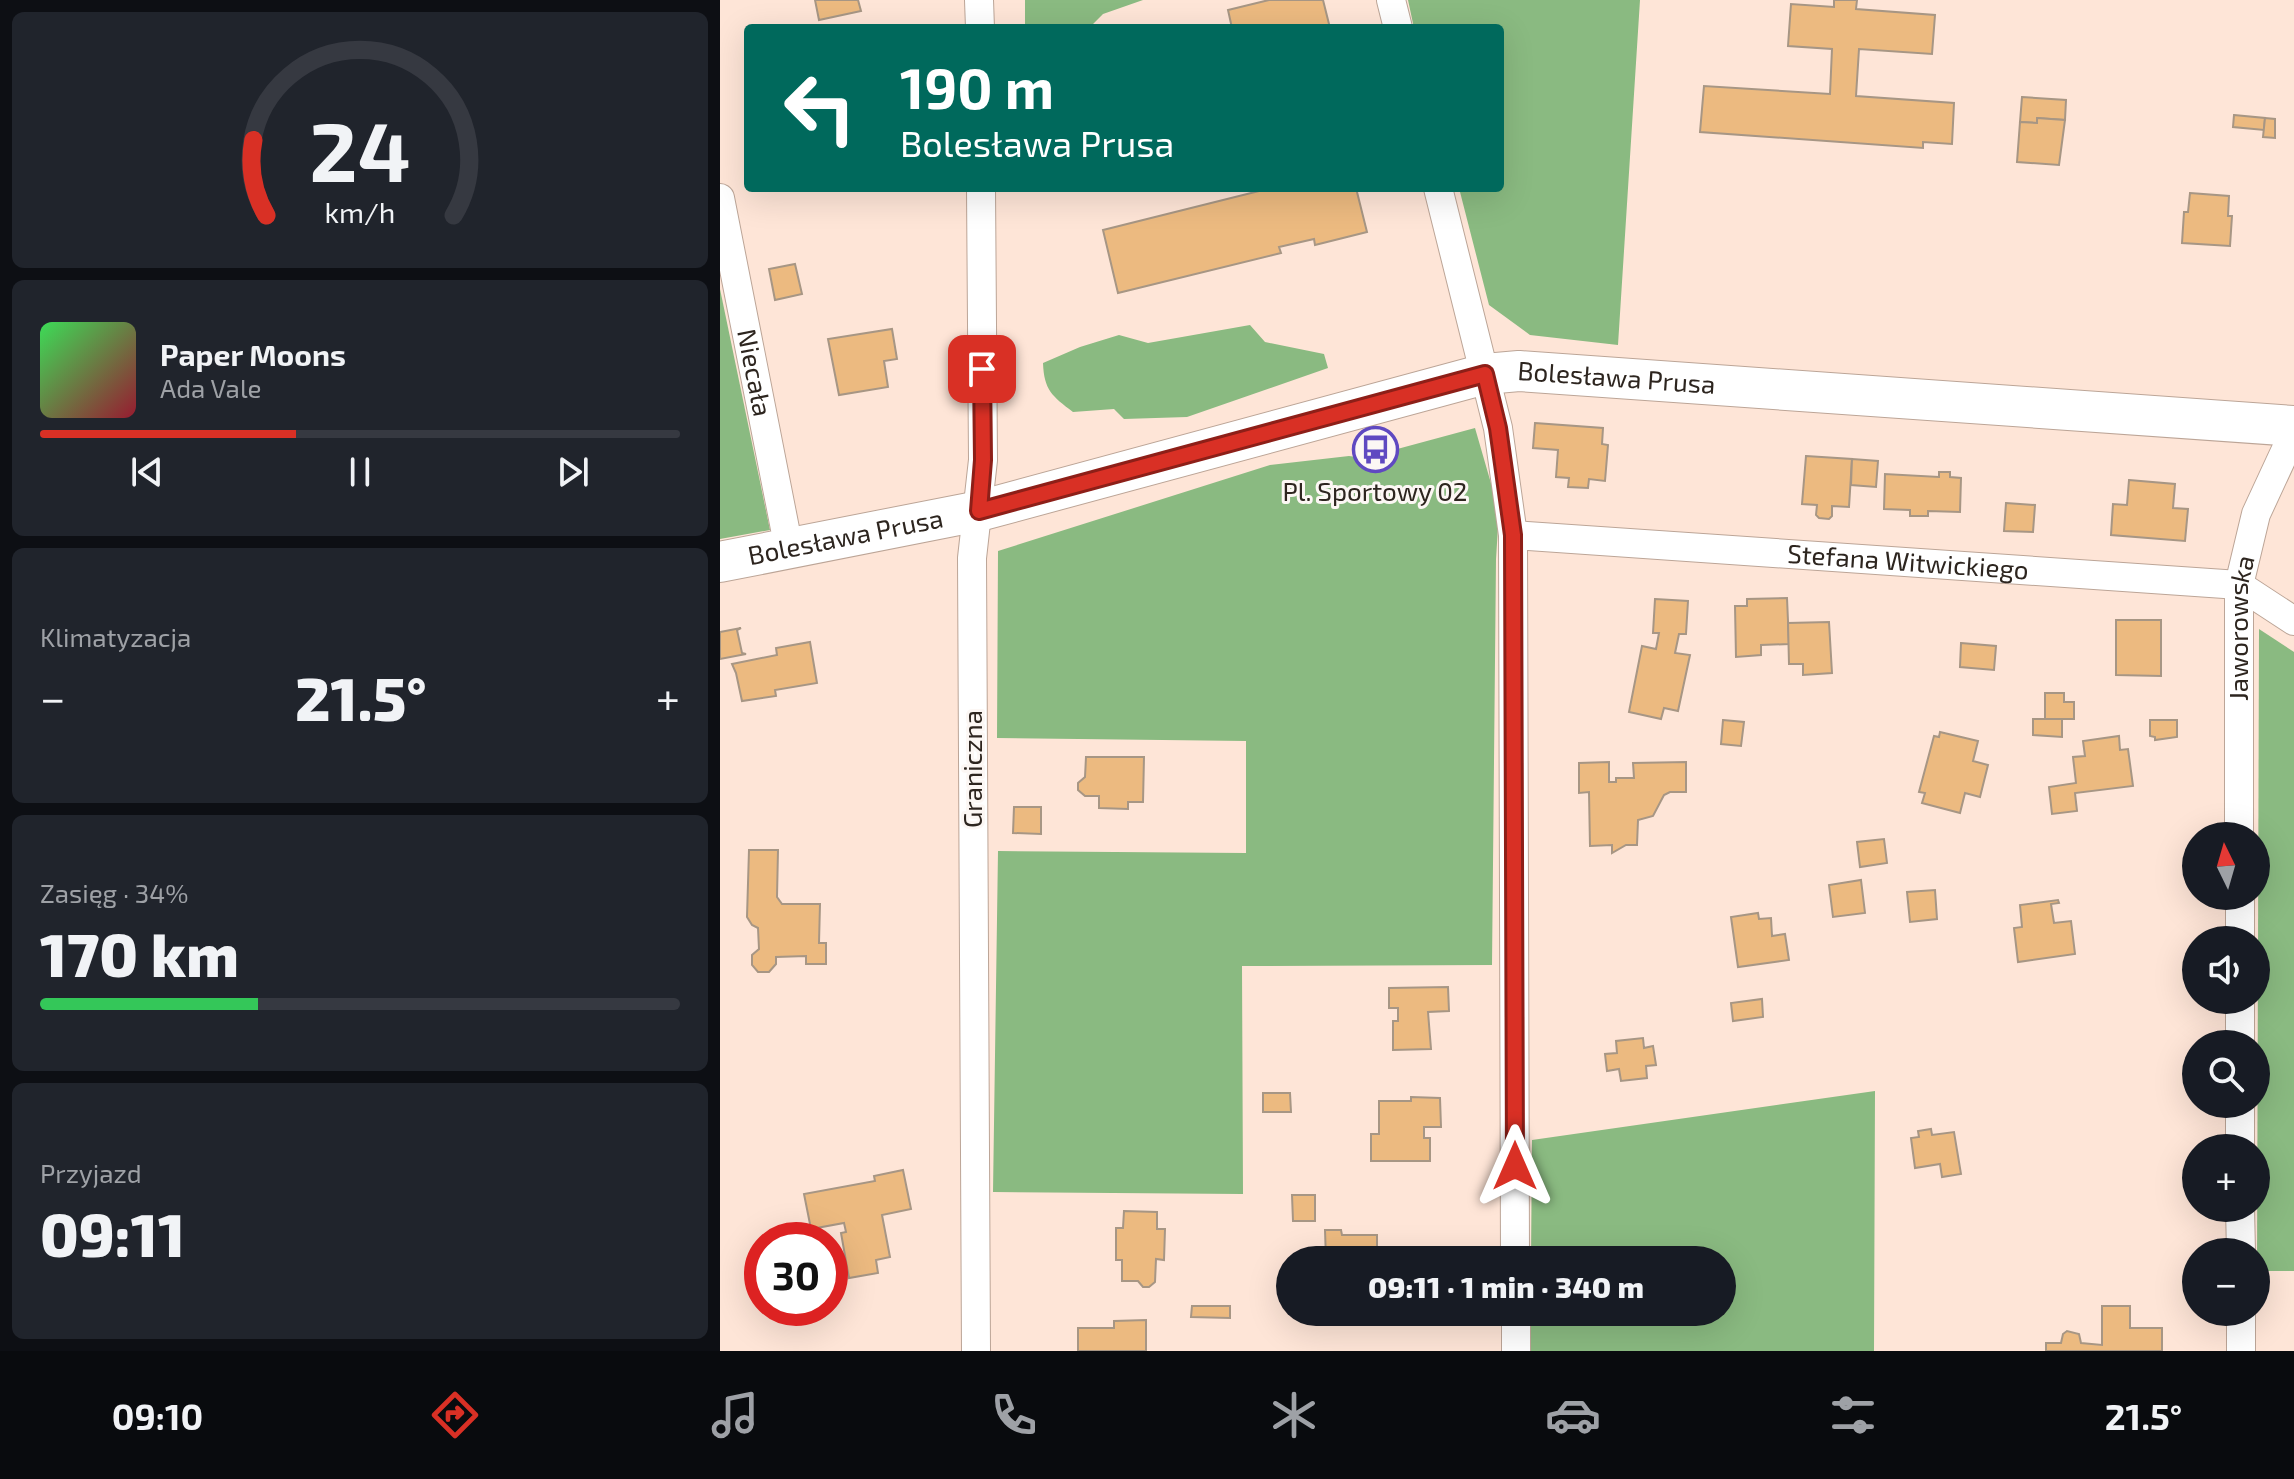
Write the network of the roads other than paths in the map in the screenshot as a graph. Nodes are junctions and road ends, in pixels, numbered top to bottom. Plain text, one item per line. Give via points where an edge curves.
1 (979, 0) edge
2 (1391, 0) edge
3 (980, 24) edge
4 (1397, 24) edge
5 (981, 192) edge
6 (1439, 192) edge
7 (720, 198) edge
8 (1485, 374) junction
9 (2294, 429) edge
10 (979, 511) junction
11 (1513, 535) junction
12 (789, 549) junction
13 (720, 562) edge
14 (2239, 585) junction
15 (2294, 621) edge
16 (2239, 822) edge
17 (1515, 1246) edge
18 (1516, 1326) edge
19 (2241, 1326) edge
20 (976, 1351) edge
21 (1516, 1351) edge
22 (2241, 1351) edge

1 - 3 street
2 - 4 street
5 - 10 street, Graniczna
6 - 8 street
7 - 12 street, Niecała
8 - 9 street, Bolesława Prusa via 1549,371
8 - 10 street, Bolesława Prusa
8 - 11 street
9 - 14 street, Jaworowska via 2256,514
10 - 12 street, Bolesława Prusa
10 - 20 street, Graniczna via 972,558
11 - 14 street, Stefana Witwickiego
11 - 17 street
12 - 13 street, Bolesława Prusa
14 - 15 street, Stefana Witwickiego
14 - 16 street, Jaworowska
18 - 21 street
19 - 22 street

